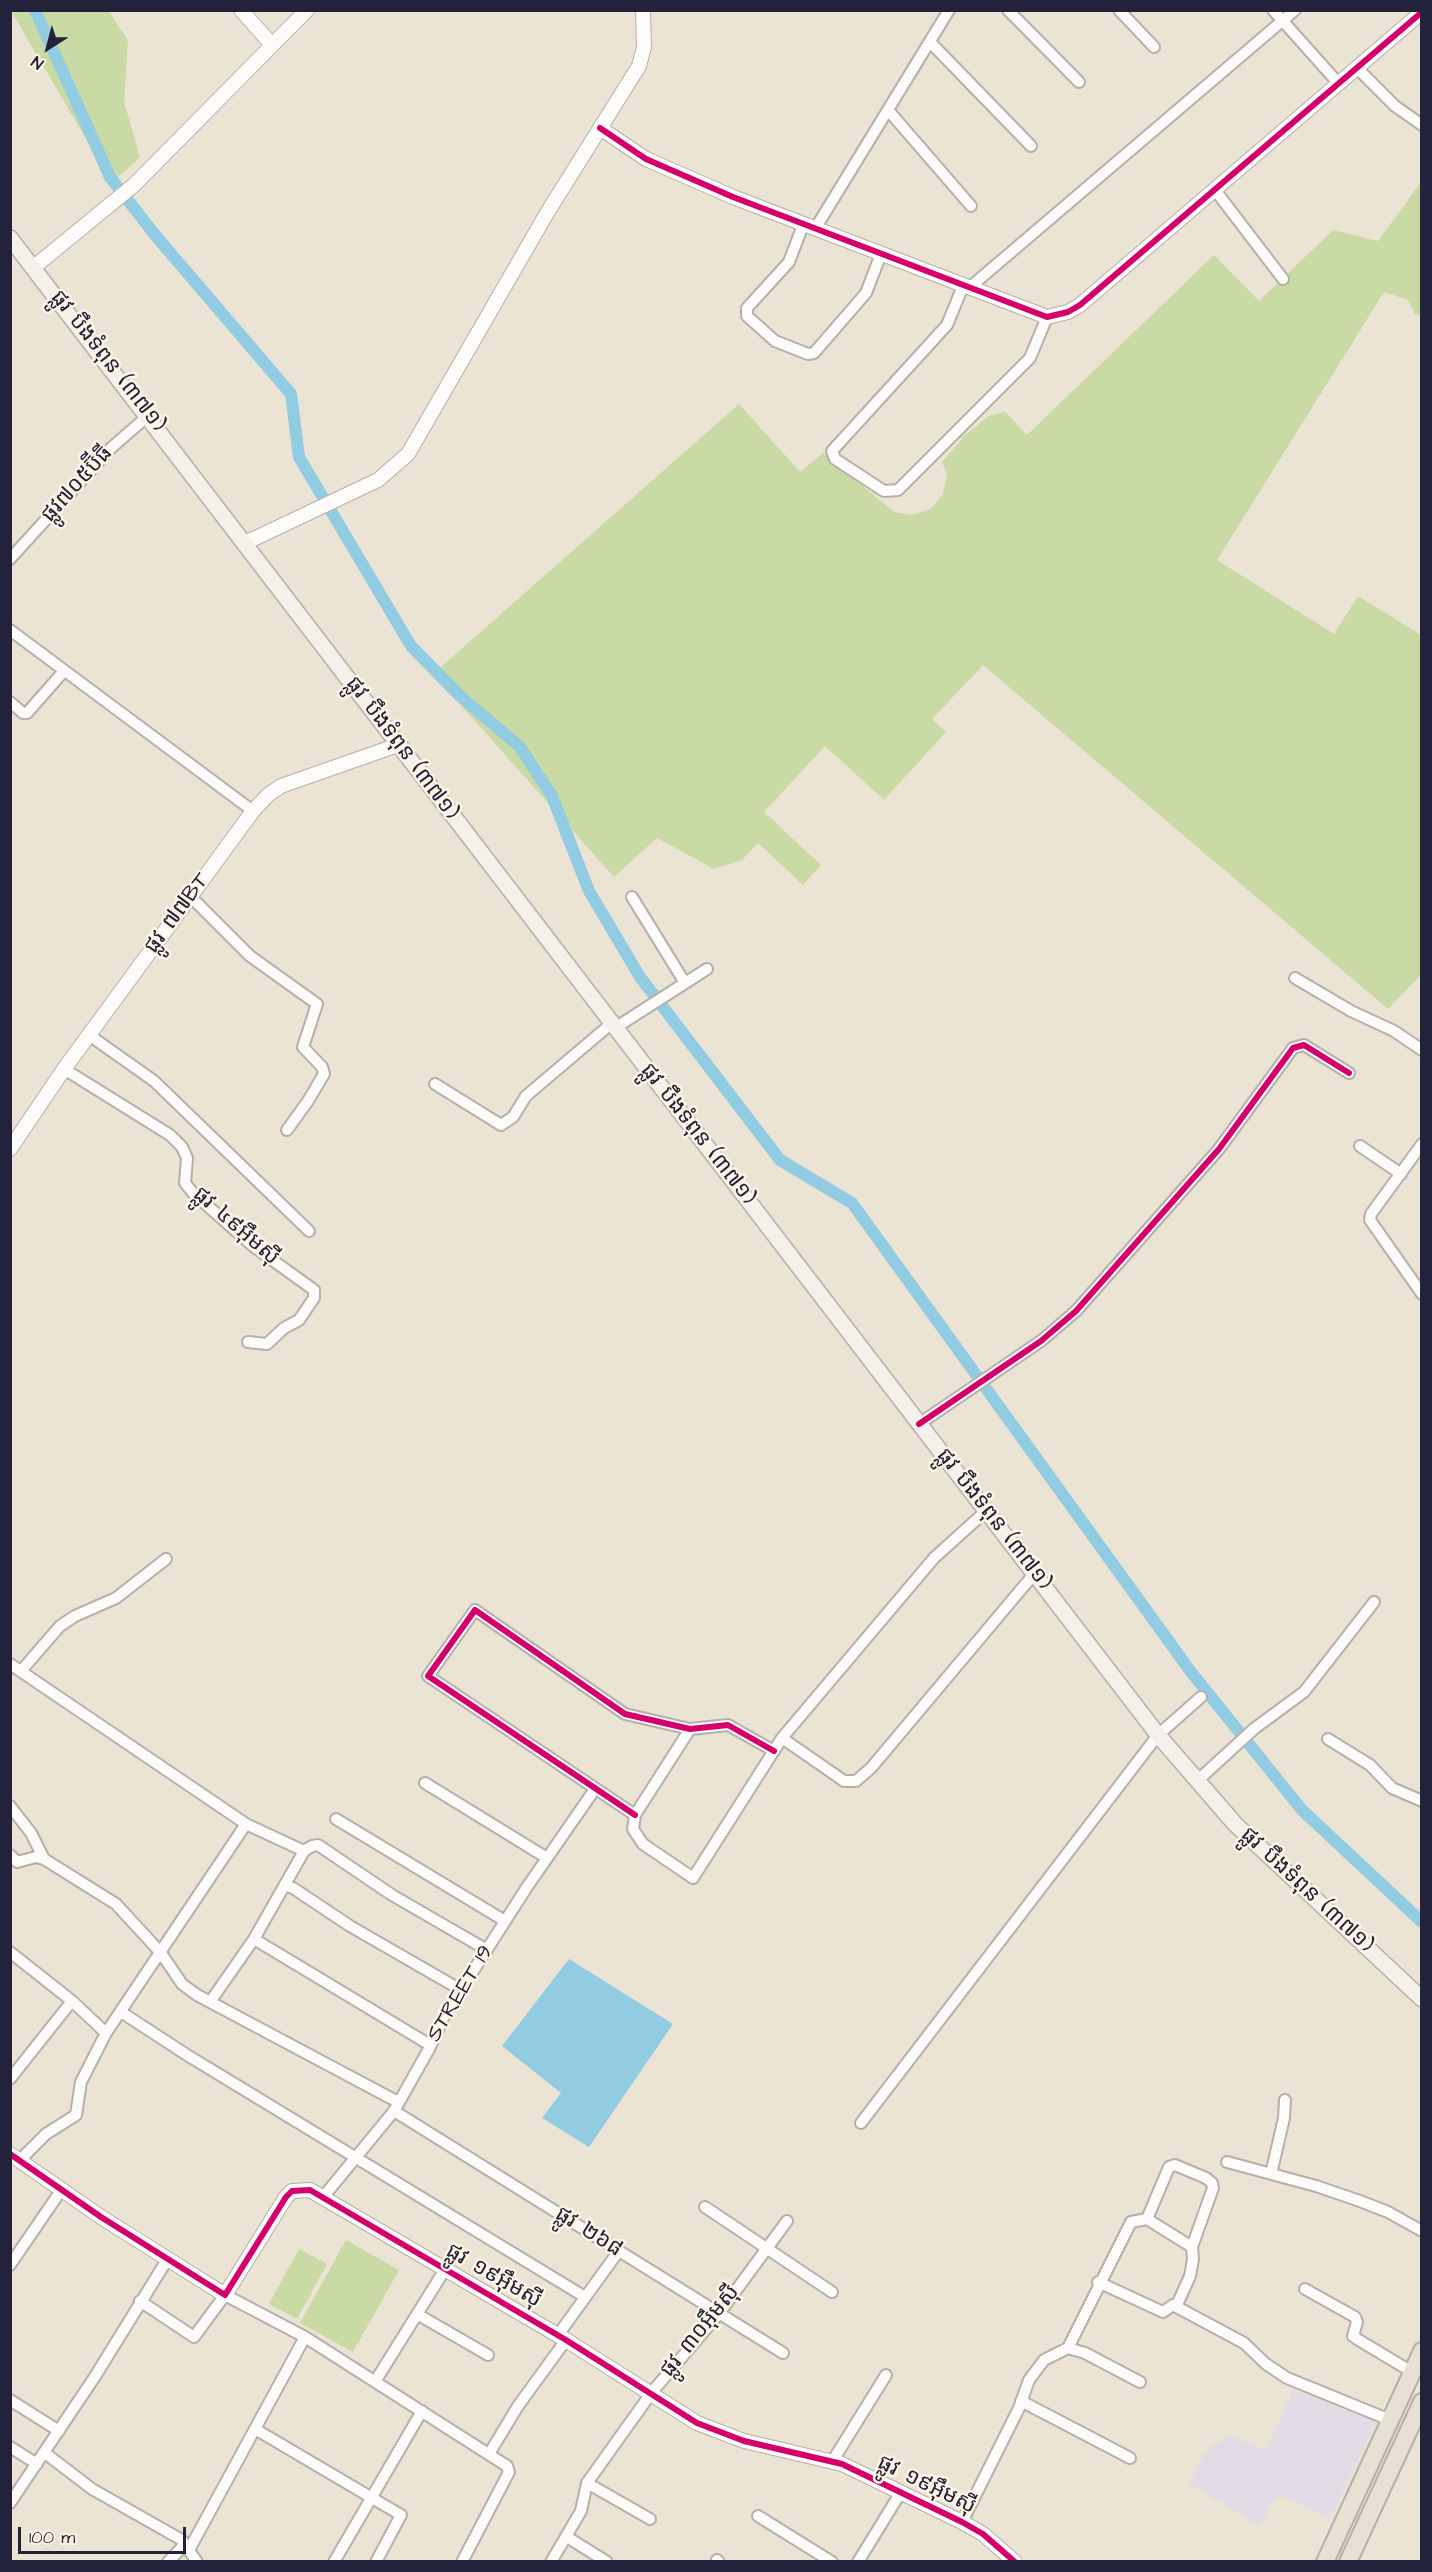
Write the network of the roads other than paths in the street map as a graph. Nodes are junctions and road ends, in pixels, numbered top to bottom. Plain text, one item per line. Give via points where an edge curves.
1 (241, 10) edge
2 (307, 10) edge
3 (643, 10) edge
4 (949, 10) edge
5 (1008, 10) edge
6 (1119, 10) edge
7 (1273, 10) edge
8 (1295, 10) edge
9 (1422, 12) edge
10 (1283, 21) junction
11 (930, 42) junction
12 (272, 45) junction
13 (1154, 47) dead end
14 (1358, 69) junction
15 (1079, 82) dead end
16 (1339, 84) junction
17 (888, 110) junction
18 (1422, 125) edge
19 (600, 128) junction
20 (1031, 146) dead end
21 (1215, 190) junction
22 (971, 206) dead end
23 (809, 227) junction
24 (10, 238) edge
25 (880, 254) junction
26 (34, 267) junction
27 (1283, 279) dead end
28 (966, 287) junction
29 (1047, 317) junction
30 (149, 415) junction
31 (245, 543) junction
32 (10, 559) edge
33 (10, 630) edge
34 (64, 671) junction
35 (10, 702) edge
36 (398, 745) junction
37 (253, 811) junction
38 (191, 897) junction
39 (632, 897) dead end
40 (707, 969) dead end
41 (1295, 978) dead end
42 (685, 983) junction
43 (613, 1026) junction
44 (89, 1035) junction
45 (1422, 1050) edge
46 (64, 1069) junction
47 (1349, 1073) dead end
48 (435, 1084) dead end
49 (287, 1130) dead end
50 (1422, 1144) edge
51 (1360, 1146) dead end
52 (10, 1149) edge
53 (1401, 1174) junction
54 (309, 1231) dead end
55 (1422, 1294) edge
56 (248, 1342) dead end
57 (920, 1424) junction
58 (986, 1511) junction
59 (166, 1559) dead end
60 (1034, 1574) junction
61 (1374, 1602) dead end
62 (10, 1664) edge
63 (21, 1671) junction
64 (1201, 1697) dead end
65 (690, 1729) junction
66 (1158, 1735) junction
67 (782, 1738) junction
68 (1328, 1739) dead end
69 (774, 1751) junction
70 (1197, 1781) junction
71 (425, 1783) dead end
72 (595, 1789) junction
73 (1422, 1801) edge
74 (10, 1806) edge
75 (635, 1815) junction
76 (336, 1819) dead end
77 (246, 1824) junction
78 (304, 1851) junction
79 (547, 1858) junction
80 (44, 1859) junction
81 (13, 1862) edge
82 (286, 1886) junction
83 (505, 1921) junction
84 (254, 1939) junction
85 (487, 1950) junction
86 (10, 1952) edge
87 (161, 1953) junction
88 (461, 1990) junction
89 (1422, 1999) edge
90 (72, 2001) junction
91 (210, 2002) junction
92 (121, 2012) junction
93 (106, 2033) junction
94 (430, 2044) junction
95 (15, 2064) edge
96 (10, 2079) edge
97 (1285, 2100) dead end
98 (396, 2107) junction
99 (861, 2123) dead end
100 (15, 2157) edge
101 (356, 2157) junction
102 (1227, 2162) dead end
103 (1271, 2174) junction
104 (62, 2189) junction
105 (324, 2196) junction
106 (705, 2206) dead end
107 (1147, 2219) junction
108 (787, 2221) dead end
109 (1422, 2231) edge
110 (767, 2246) junction
111 (1192, 2247) junction
112 (618, 2253) junction
113 (167, 2260) junction
114 (10, 2265) edge
115 (444, 2271) junction
116 (1098, 2282) junction
117 (1305, 2289) dead end
118 (832, 2292) dead end
119 (225, 2295) junction
120 (585, 2297) junction
121 (140, 2301) junction
122 (1176, 2307) junction
123 (417, 2314) junction
124 (718, 2314) junction
125 (305, 2337) junction
126 (562, 2337) junction
127 (1068, 2348) junction
128 (1422, 2351) edge
129 (783, 2354) dead end
130 (488, 2355) dead end
131 (1412, 2372) junction
132 (886, 2375) dead end
133 (376, 2380) junction
134 (1140, 2382) dead end
135 (652, 2392) junction
136 (10, 2400) edge
137 (1021, 2401) junction
138 (1422, 2402) edge
139 (422, 2411) junction
140 (1390, 2420) junction
141 (255, 2429) junction
142 (59, 2431) junction
143 (10, 2447) edge
144 (45, 2453) junction
145 (489, 2454) junction
146 (1130, 2458) dead end
147 (832, 2462) junction
148 (37, 2464) junction
149 (587, 2483) junction
150 (902, 2493) junction
151 (372, 2498) junction
152 (10, 2503) edge
153 (758, 2516) dead end
154 (650, 2519) dead end
155 (962, 2522) junction
156 (567, 2537) junction
157 (187, 2547) junction
158 (168, 2562) edge
159 (197, 2562) edge
160 (334, 2562) edge
161 (376, 2562) edge
162 (462, 2562) edge
163 (551, 2562) edge
164 (607, 2562) edge
165 (832, 2562) edge
166 (858, 2562) edge
167 (1015, 2562) edge
168 (1324, 2562) edge
169 (1348, 2562) edge

1 - 12 street
2 - 12 street
3 - 19 street via 642,57
4 - 11 street
5 - 15 street
6 - 13 street
7 - 10 street
8 - 10 street
9 - 14 street
10 - 16 street
10 - 28 street
11 - 17 street
11 - 20 street
12 - 26 street via 134,185
14 - 16 street
14 - 18 street via 1395,106
16 - 21 street
17 - 22 street
17 - 23 street
19 - 23 street via 646,159
19 - 31 street via 402,462 350,495
21 - 27 street
21 - 29 street via 1080,305
23 - 25 street
23 - 25 street via 789,262 747,308 747,316 775,341 808,354 814,353 866,293
24 - 26 main road, ផ្លូវ បឹងទំពុន (៣៧១)
25 - 28 street
26 - 30 main road, ផ្លូវ បឹងទំពុន (៣៧១)
28 - 29 street
28 - 29 street via 947,325 832,451 835,459 884,491 898,490 1030,358
30 - 31 main road, ផ្លូវ បឹងទំពុន (៣៧១)
30 - 32 street, ផ្លូវ៧០៥ប៊ីធី via 111,448
31 - 36 main road, ផ្លូវ បឹងទំពុន (៣៧១)
33 - 34 street
34 - 35 street via 27,713
34 - 37 street
36 - 37 street, ផ្លូវ ៧៧BT via 281,786
36 - 43 main road, ផ្លូវ បឹងទំពុន (៣៧១)
37 - 38 street, ផ្លូវ ៧៧BT
38 - 44 street, ផ្លូវ ៧៧BT
38 - 49 street via 250,956 317,1004 303,1047 324,1074
39 - 42 street
40 - 42 street
41 - 45 street
42 - 43 street
43 - 48 street via 526,1096 513,1117 501,1125
43 - 57 main road, ផ្លូវ បឹងទំពុន (៣៧១)
44 - 46 street, ផ្លូវ ៧៧BT
44 - 54 street via 154,1081
46 - 52 street, ផ្លូវ ៧៧BT
46 - 56 street, ផ្លូវ ៤៩អ៊ឹមស៊ី via 170,1135 187,1158 185,1183 194,1193 253,1246 314,1290 314,1298 299,1320 267,1344
47 - 57 street via 1304,1045 1293,1048 1219,1149 1077,1311 1041,1341
50 - 53 street
51 - 53 street
53 - 55 street via 1370,1220
57 - 58 main road, ផ្លូវ បឹងទំពុន (៣៧១)
58 - 60 main road, ផ្លូវ បឹងទំពុន (៣៧១)
58 - 67 street via 934,1558
59 - 63 street via 116,1598 60,1626
60 - 66 main road, ផ្លូវ បឹងទំពុន (៣៧១)
60 - 67 street via 856,1781 843,1781
61 - 70 street via 1304,1692 1255,1728
62 - 63 street
63 - 77 street
64 - 66 street
65 - 69 street via 728,1725
65 - 72 street via 625,1714 475,1610 428,1676
65 - 75 street
66 - 70 main road, ផ្លូវ បឹងទំពុន (៣៧១)
66 - 99 street
67 - 69 street
68 - 73 street via 1370,1765 1392,1788
69 - 75 street via 693,1878 636,1836
70 - 89 main road, ផ្លូវ បឹងទំពុន (៣៧១) via 1287,1875
71 - 79 street
72 - 75 street
72 - 79 street, STREET 19
74 - 80 street via 31,1833
76 - 83 street
77 - 78 street
77 - 87 street
78 - 82 street
78 - 85 street via 318,1845 392,1895
79 - 83 street, STREET 19
80 - 81 street
80 - 87 street, ផ្លូវ ២៦៨ via 116,1904
82 - 84 street
82 - 88 street
83 - 85 street, STREET 19
84 - 91 street
84 - 94 street
85 - 88 street, STREET 19
86 - 90 street
87 - 91 street, ផ្លូវ ២៦៨ via 182,1984
87 - 92 street
88 - 94 street, STREET 19
90 - 93 street
90 - 95 street
91 - 98 street, ផ្លូវ ២៦៨
92 - 93 street
92 - 101 street
93 - 100 street via 81,2082 76,2115
94 - 98 street, STREET 19
95 - 96 street
97 - 103 street
98 - 101 street, STREET 19
98 - 112 street, ផ្លូវ ២៦៨
100 - 104 street
101 - 105 street, STREET 19
101 - 120 street
102 - 103 street
103 - 109 street via 1357,2200
104 - 113 street
104 - 114 street
105 - 115 street, ផ្លូវ ១៩អ៊ឹមស៊ី
105 - 119 street, ផ្លូវ ១៩អ៊ឹមស៊ី via 302,2189 292,2191
106 - 110 street
107 - 111 street
107 - 111 street via 1169,2167 1174,2165 1206,2178 1213,2188
107 - 116 street via 1129,2224
108 - 110 street, ផ្លូវ ៣០អ៊ឹមស៊ី
110 - 118 street
110 - 124 street, ផ្លូវ ៣០អ៊ឹមស៊ី
111 - 122 street via 1190,2276
112 - 120 street
112 - 124 street, ផ្លូវ ២៦៨
113 - 119 street
113 - 121 street
115 - 123 street
115 - 126 street, ផ្លូវ ១៩អ៊ឹមស៊ី
116 - 122 street via 1163,2312 1171,2305
116 - 127 street
117 - 131 street via 1355,2317 1353,2336
119 - 121 street via 194,2337
119 - 125 street
120 - 126 street
121 - 142 street
122 - 140 street via 1245,2343 1287,2378
123 - 130 street
123 - 133 street
124 - 129 street, ផ្លូវ ២៦៨
124 - 135 street, ផ្លូវ ៣០អ៊ឹមស៊ី
125 - 133 street
125 - 141 street
126 - 135 street, ផ្លូវ ១៩អ៊ឹមស៊ី
126 - 145 street
127 - 134 street
127 - 137 street via 1039,2365
128 - 131 main road
131 - 140 main road
132 - 147 street
133 - 139 street
135 - 147 street, ផ្លូវ ១៩អ៊ឹមស៊ី via 706,2427 744,2441
135 - 149 street, ផ្លូវ ៣០អ៊ឹមស៊ី
136 - 142 street
137 - 146 street
137 - 155 street
138 - 169 main road
139 - 145 street
139 - 151 street
140 - 168 main road
141 - 151 street
141 - 157 street
142 - 144 street
143 - 148 street
144 - 148 street
144 - 157 street via 92,2489
145 - 162 street via 507,2466 509,2472
147 - 150 street, ផ្លូវ ១៩អ៊ឹមស៊ី
148 - 152 street
149 - 154 street
149 - 156 street, ផ្លូវ ៣០អ៊ឹមស៊ី via 580,2511
150 - 155 street, ផ្លូវ ១៩អ៊ឹមស៊ី
150 - 166 street
151 - 160 street
151 - 161 street via 401,2516
153 - 165 street
155 - 167 street, ផ្លូវ ១៩អ៊ឹមស៊ី via 983,2534
156 - 163 street, ផ្លូវ ៣០អ៊ឹមស៊ី
156 - 164 street
157 - 158 street
157 - 159 street

